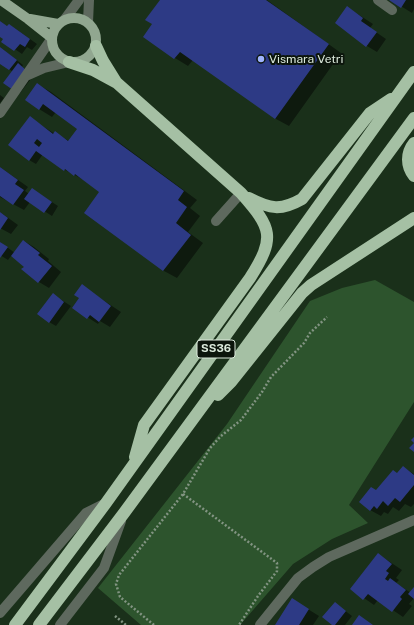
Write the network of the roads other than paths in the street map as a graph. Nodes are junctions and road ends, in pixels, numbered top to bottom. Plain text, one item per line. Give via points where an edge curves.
1 (1, 0) edge
2 (79, 0) edge
3 (89, 0) edge
4 (378, 0) edge
5 (392, 10) dead end
6 (28, 19) junction
7 (61, 22) junction
8 (88, 22) junction
9 (52, 38) junction
10 (96, 46) junction
11 (69, 62) junction
12 (414, 72) edge
13 (26, 76) junction
14 (117, 83) junction
15 (398, 94) junction
16 (0, 113) edge
17 (414, 118) edge
18 (414, 143) edge
19 (414, 176) edge
20 (242, 193) junction
21 (414, 218) edge
22 (216, 221) dead end
23 (188, 426) junction
24 (133, 464) junction
25 (106, 503) junction
26 (124, 513) junction
27 (414, 520) edge
28 (0, 613) edge
29 (15, 625) edge
30 (39, 625) edge
31 (60, 625) edge
32 (260, 625) edge

1 - 6 main road
2 - 7 street
3 - 8 street
4 - 5 street
6 - 7 main road
6 - 9 main road
7 - 8 main road via 77,17
7 - 9 main road
8 - 10 main road via 96,33
9 - 11 main road via 54,50
9 - 13 street
10 - 11 main road via 86,59
10 - 14 highway
11 - 13 street via 44,68
11 - 14 highway via 93,70
12 - 15 highway, SS36
13 - 16 street
14 - 20 highway
15 - 20 highway via 370,113 302,199 292,205 274,207 263,205
15 - 24 highway, SS36
17 - 23 highway, SS36
18 - 19 highway via 408,159 409,169
20 - 22 street
20 - 24 highway via 266,225 265,251 261,261 144,425
21 - 23 highway via 302,293 231,382
23 - 26 highway, SS36
24 - 25 highway, SS36
25 - 28 street via 86,513
25 - 29 highway, SS36
26 - 30 highway, SS36
26 - 31 street via 104,568
27 - 32 street via 313,567 298,578

